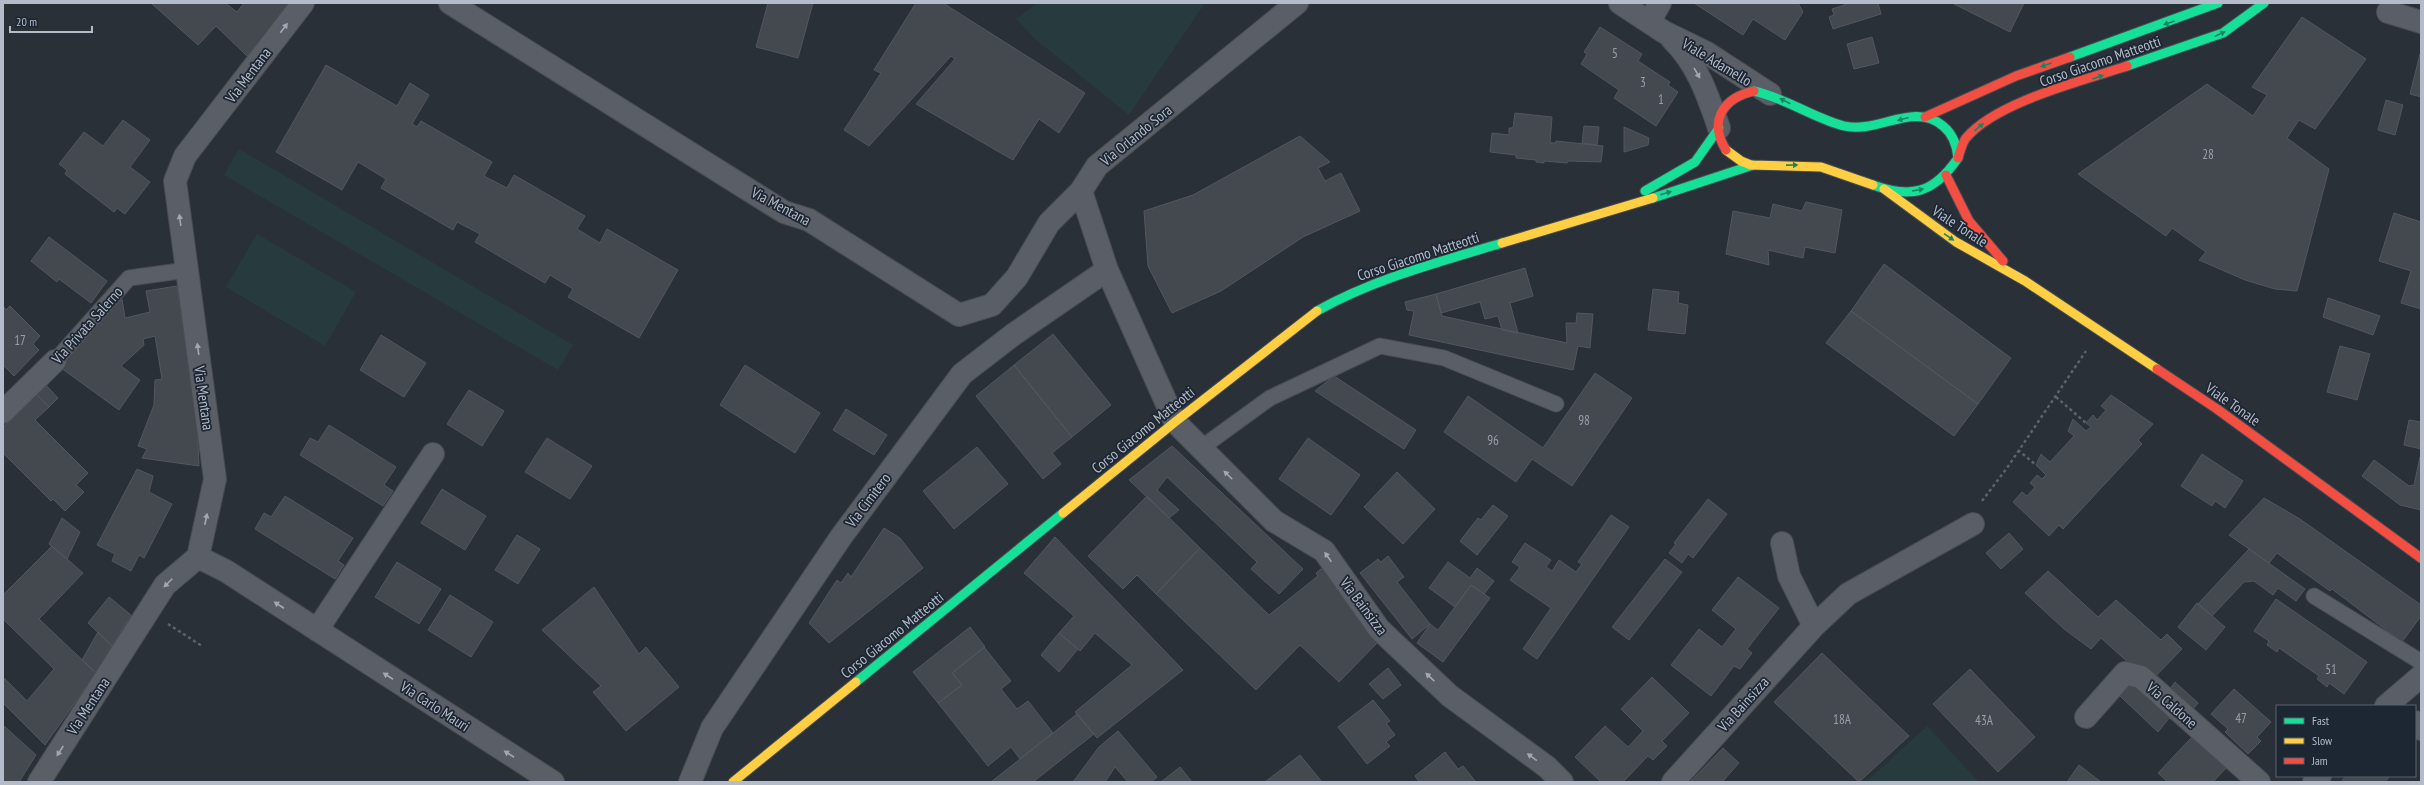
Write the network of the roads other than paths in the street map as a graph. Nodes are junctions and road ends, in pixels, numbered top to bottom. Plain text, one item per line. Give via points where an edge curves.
1 (303, 3) edge
2 (450, 3) edge
3 (1297, 3) edge
4 (1620, 3) edge
5 (1660, 3) edge
6 (2218, 3) edge
7 (2264, 3) edge
8 (2388, 12) dead end
9 (2421, 22) edge
10 (1656, 27) junction
11 (1770, 94) junction
12 (1925, 117) junction
13 (1719, 128) junction
14 (1958, 158) junction
15 (1753, 165) junction
16 (1946, 175) junction
17 (1884, 189) junction
18 (1082, 191) junction
19 (1628, 204) junction
20 (187, 270) junction
21 (1107, 270) junction
22 (2025, 281) junction
23 (55, 361) joint
24 (1556, 404) dead end
25 (3, 412) edge
26 (1175, 422) junction
27 (1201, 448) junction
28 (433, 454) dead end
29 (1973, 524) dead end
30 (1782, 543) dead end
31 (198, 557) junction
32 (2421, 558) edge
33 (2314, 596) dead end
34 (1814, 626) junction
35 (317, 630) junction
36 (2421, 662) edge
37 (2421, 676) edge
38 (2394, 703) edge
39 (2086, 717) dead end
40 (544, 780) edge
41 (40, 782) edge
42 (690, 782) edge
43 (733, 782) edge
44 (1562, 782) edge
45 (1672, 782) edge
46 (2259, 782) edge

20 -> 1 street, Via Mentana via 175,181 186,156
2 - 18 street, Via Mentana via 778,208 809,220 959,315 992,305 1017,277 1049,223
3 - 18 street, Via Orlando Sora via 1097,166
4 - 10 street, Viale Adamello
5 - 10 street
6 -> 12 main road, Corso Giacomo Matteotti via 2016,76
14 -> 7 main road, Corso Giacomo Matteotti via 1965,139 1994,115 2034,98 2210,38 2246,18
8 - 9 street
10 - 11 street, Viale Adamello via 1707,54
10 -> 13 street, Viale Adamello via 1687,57 1699,76
12 -> 11 main road via 1907,118 1877,127 1853,128 1811,115
11 - 13 main road via 1754,91 1739,94 1728,102 1722,113
12 - 14 main road via 1949,129 1956,143
13 - 15 main road via 1722,144 1730,155
13 - 19 main road, Corso Giacomo Matteotti via 1695,162 1651,186
14 - 16 main road, Corso Giacomo Matteotti
15 -> 17 main road via 1820,167
19 -> 15 main road, Corso Giacomo Matteotti via 1713,180
17 -> 16 main road, Corso Giacomo Matteotti via 1902,192 1921,191 1938,184
16 - 22 main road, Viale Tonale via 1964,214 1979,235
17 -> 22 main road, Viale Tonale via 1956,242
18 - 21 street
19 - 26 main road, Corso Giacomo Matteotti via 1407,272 1339,299 1291,330
20 - 23 lane, Via Privata Salerno via 129,278
31 -> 20 street, Via Mentana via 215,479
21 - 26 street
21 - 42 street, Via Cimitero via 1014,334 962,374 841,537 712,728
22 - 32 main road, Viale Tonale via 2217,409
23 - 25 street, Via Privata Salerno
24 - 27 lane via 1444,358 1380,346 1270,398
26 - 27 street, Via Bainsizza
26 - 43 main road, Corso Giacomo Matteotti
44 -> 27 street, Via Bainsizza via 1547,767 1450,696 1379,629 1324,551 1274,521
28 - 35 street
29 - 34 street, Via Bainsizza via 1848,594
30 - 34 street via 1789,576
35 -> 31 street, Via Carlo Mauri via 226,571
31 -> 41 street, Via Mentana via 166,585
33 - 36 lane
34 - 45 street, Via Bainsizza
40 -> 35 street, Via Carlo Mauri
37 - 38 street
39 - 46 street, Via Caldone via 2125,673 2141,678

